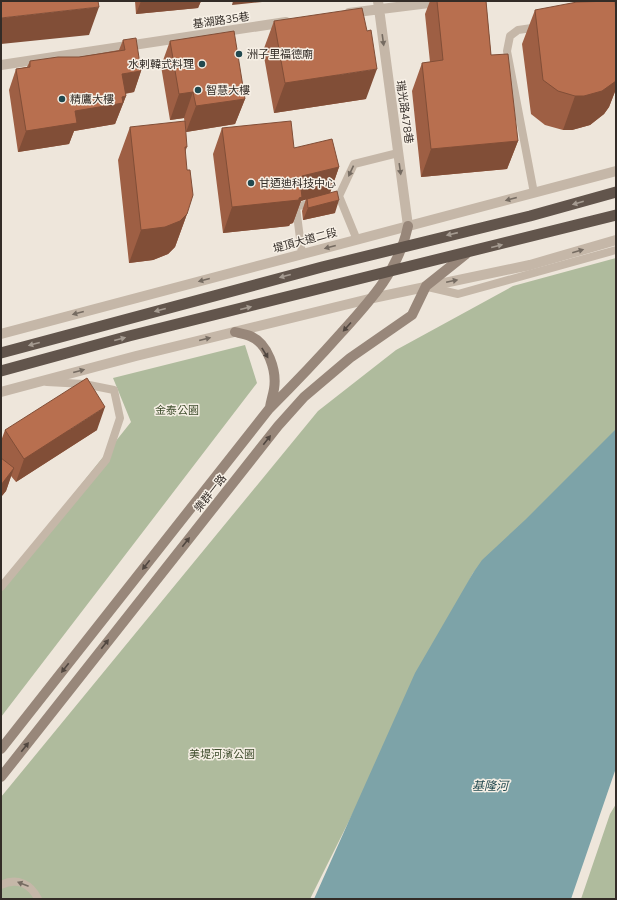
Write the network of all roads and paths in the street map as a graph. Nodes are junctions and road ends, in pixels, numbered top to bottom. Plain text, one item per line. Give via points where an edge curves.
1 (445, 1) edge
2 (378, 5) edge
3 (337, 15) edge
4 (298, 21) edge
5 (548, 25) edge
6 (1, 65) edge
7 (398, 153) junction
8 (616, 171) edge
9 (534, 192) junction
10 (616, 192) edge
11 (339, 196) junction
12 (616, 215) edge
13 (408, 226) junction
14 (357, 240) junction
15 (616, 240) edge
16 (404, 245) junction
17 (616, 250) edge
18 (302, 254) junction
19 (466, 254) junction
20 (391, 272) junction
21 (426, 286) junction
22 (373, 298) junction
23 (235, 332) junction
24 (1, 334) edge
25 (1, 353) edge
26 (1, 371) edge
27 (42, 381) junction
28 (1, 392) edge
29 (269, 409) junction
30 (1, 587) edge
31 (1, 749) edge
32 (1, 777) edge
33 (1, 885) edge
34 (38, 899) edge

1 - 2 street
2 - 3 street
2 -> 7 street, 瑞光路478巷
4 - 6 street, 基湖路35巷
5 - 9 lane via 518,30 510,36 506,51
7 -> 11 lane via 354,164
7 -> 13 street, 瑞光路478巷
8 - 9 street, 堤頂大道二段
9 -> 13 street, 堤頂大道二段
10 -> 16 highway via 530,216
11 - 14 lane
11 - 18 lane via 296,207
19 -> 12 highway
13 - 14 street, 堤頂大道二段
13 - 16 main road, 樂群一路
14 -> 18 street, 堤頂大道二段
21 -> 15 street via 530,265
16 - 20 main road, 樂群一路
16 -> 25 highway
17 - 21 lane via 458,294
18 -> 24 street, 堤頂大道二段
19 - 20 highway
19 - 21 main road, 樂群一路
20 - 22 main road, 樂群一路
26 -> 20 highway via 129,336
21 - 22 street
32 -> 21 main road, 樂群一路 via 278,426 304,397 350,358 412,315
22 - 23 street
22 -> 29 main road, 樂群一路 via 314,364
27 -> 23 street
23 -> 29 main road via 251,336 268,355 273,368 274,388
27 - 28 street
27 - 30 lane via 84,384 114,390 120,418 106,460
29 -> 31 main road, 樂群一路
34 -> 33 lane via 29,886 22,882

